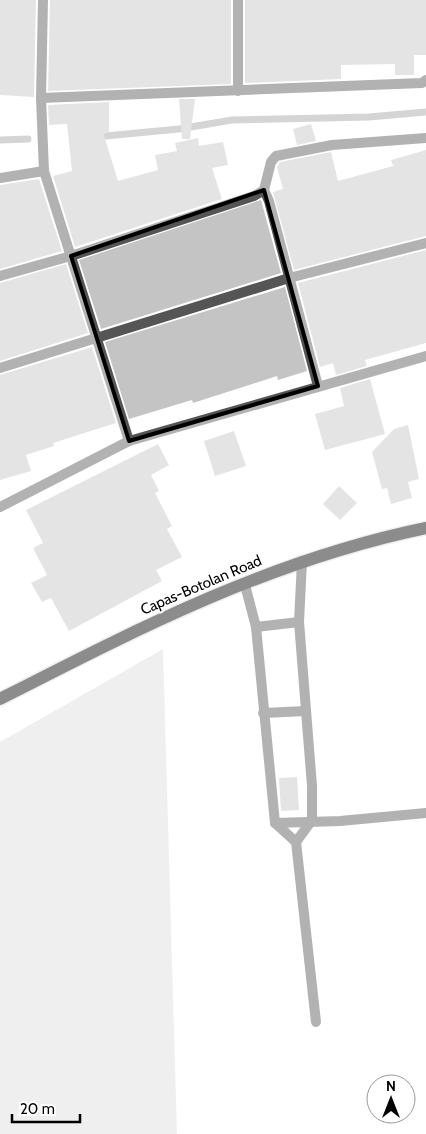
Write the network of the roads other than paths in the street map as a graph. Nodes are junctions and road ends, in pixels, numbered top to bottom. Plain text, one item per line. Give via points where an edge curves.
1 (43, 0) edge
2 (238, 0) edge
3 (426, 80) edge
4 (238, 91) junction
5 (41, 98) junction
6 (426, 138) edge
7 (44, 171) junction
8 (0, 178) edge
9 (264, 190) junction
10 (426, 243) edge
11 (71, 256) junction
12 (0, 276) edge
13 (289, 278) junction
14 (96, 338) junction
15 (426, 356) edge
16 (0, 368) edge
17 (318, 386) junction
18 (129, 442) junction
19 (0, 507) edge
20 (426, 528) edge
21 (302, 561) junction
22 (244, 585) junction
23 (299, 622) junction
24 (256, 626) junction
25 (0, 699) edge
26 (306, 710) junction
27 (263, 713) junction
28 (426, 813) edge
29 (312, 820) junction
30 (275, 823) junction
31 (296, 842) junction
32 (316, 1022) dead end

1 - 5 street
2 - 4 street
3 - 4 street via 422,83
4 - 5 street
5 - 7 street
6 - 9 street via 332,145 276,156 271,162
7 - 8 street
7 - 11 street
9 - 11 street
9 - 13 street
10 - 13 street
11 - 12 street
11 - 14 street
13 - 14 street
13 - 17 street
14 - 16 street
14 - 18 street
15 - 17 street
17 - 18 street
18 - 19 street
20 - 21 main road, Capas-Botolan Road
21 - 22 main road, Capas-Botolan Road
21 - 23 street
22 - 24 street
22 - 25 main road, Capas-Botolan Road via 195,602
23 - 24 street
23 - 26 street
24 - 27 street
26 - 27 street
26 - 29 street
27 - 30 street
28 - 29 street via 340,821
29 - 30 street
29 - 31 street
30 - 31 street
31 - 32 street

